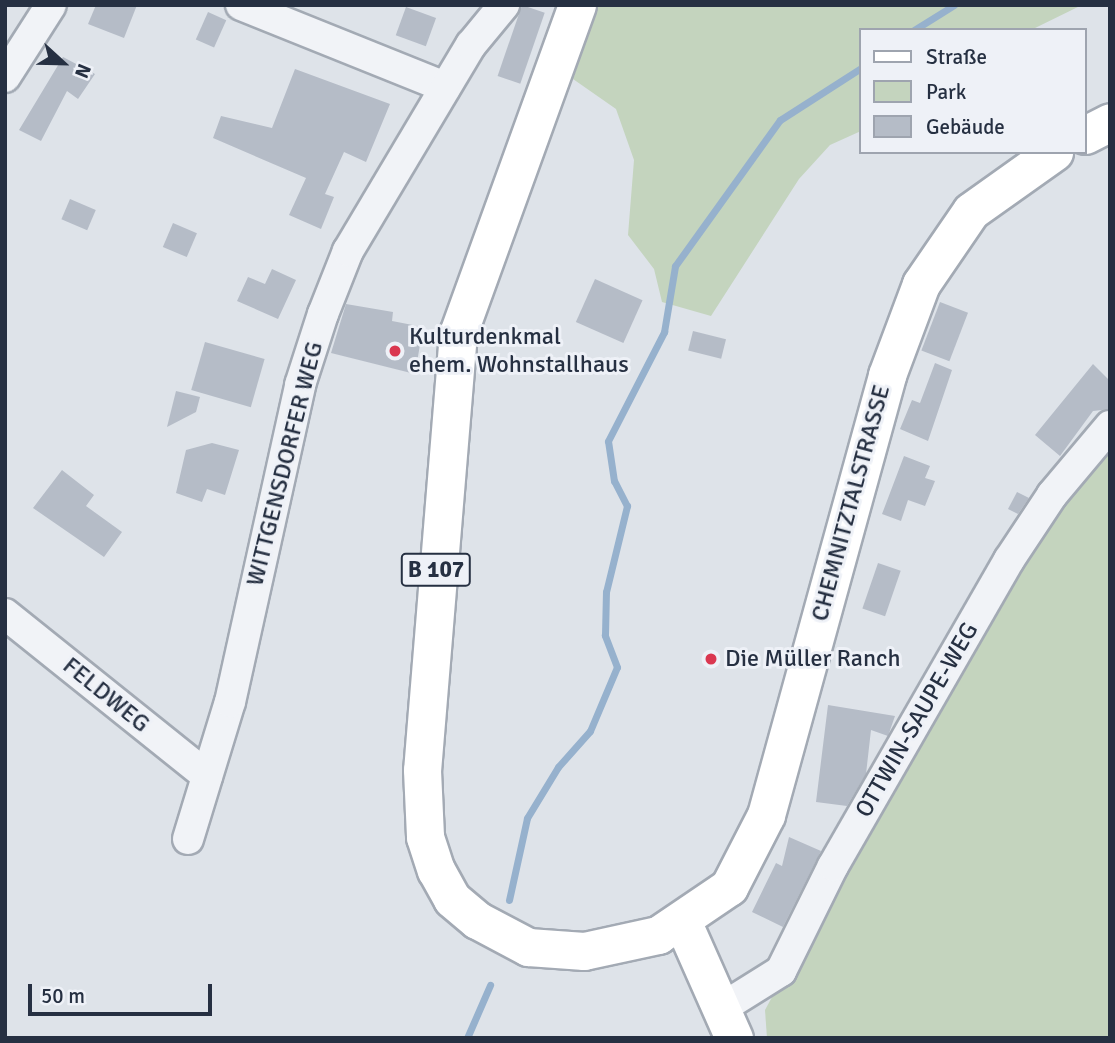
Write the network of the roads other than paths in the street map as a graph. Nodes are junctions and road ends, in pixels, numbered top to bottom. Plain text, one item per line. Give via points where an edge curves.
1 (51, 5) edge
2 (241, 5) edge
3 (504, 5) edge
4 (577, 5) edge
5 (5, 77) edge
6 (445, 88) junction
7 (1110, 122) edge
8 (1087, 134) edge
9 (1051, 154) edge
10 (1110, 426) edge
11 (5, 614) edge
12 (207, 776) junction
13 (188, 839) dead end
14 (683, 922) junction
15 (730, 1022) edge

1 - 5 street
2 - 6 street
3 - 6 street, WITTGENSDORFER WEG
4 - 14 main road, B 107 via 458,333 425,729 425,837 452,898 528,947 615,947
6 - 12 street, WITTGENSDORFER WEG via 348,251 323,314 300,385 230,702
7 - 8 main road
9 - 14 main road, CHEMNITZTALSTRASSE / B 107 via 971,211 921,284 887,374 766,815 729,887
10 - 15 street, OTTWIN-SAUPE-WEG via 1052,495 1009,561 833,866 781,971
11 - 12 street, FELDWEG
12 - 13 street, WITTGENSDORFER WEG
14 - 15 main road

